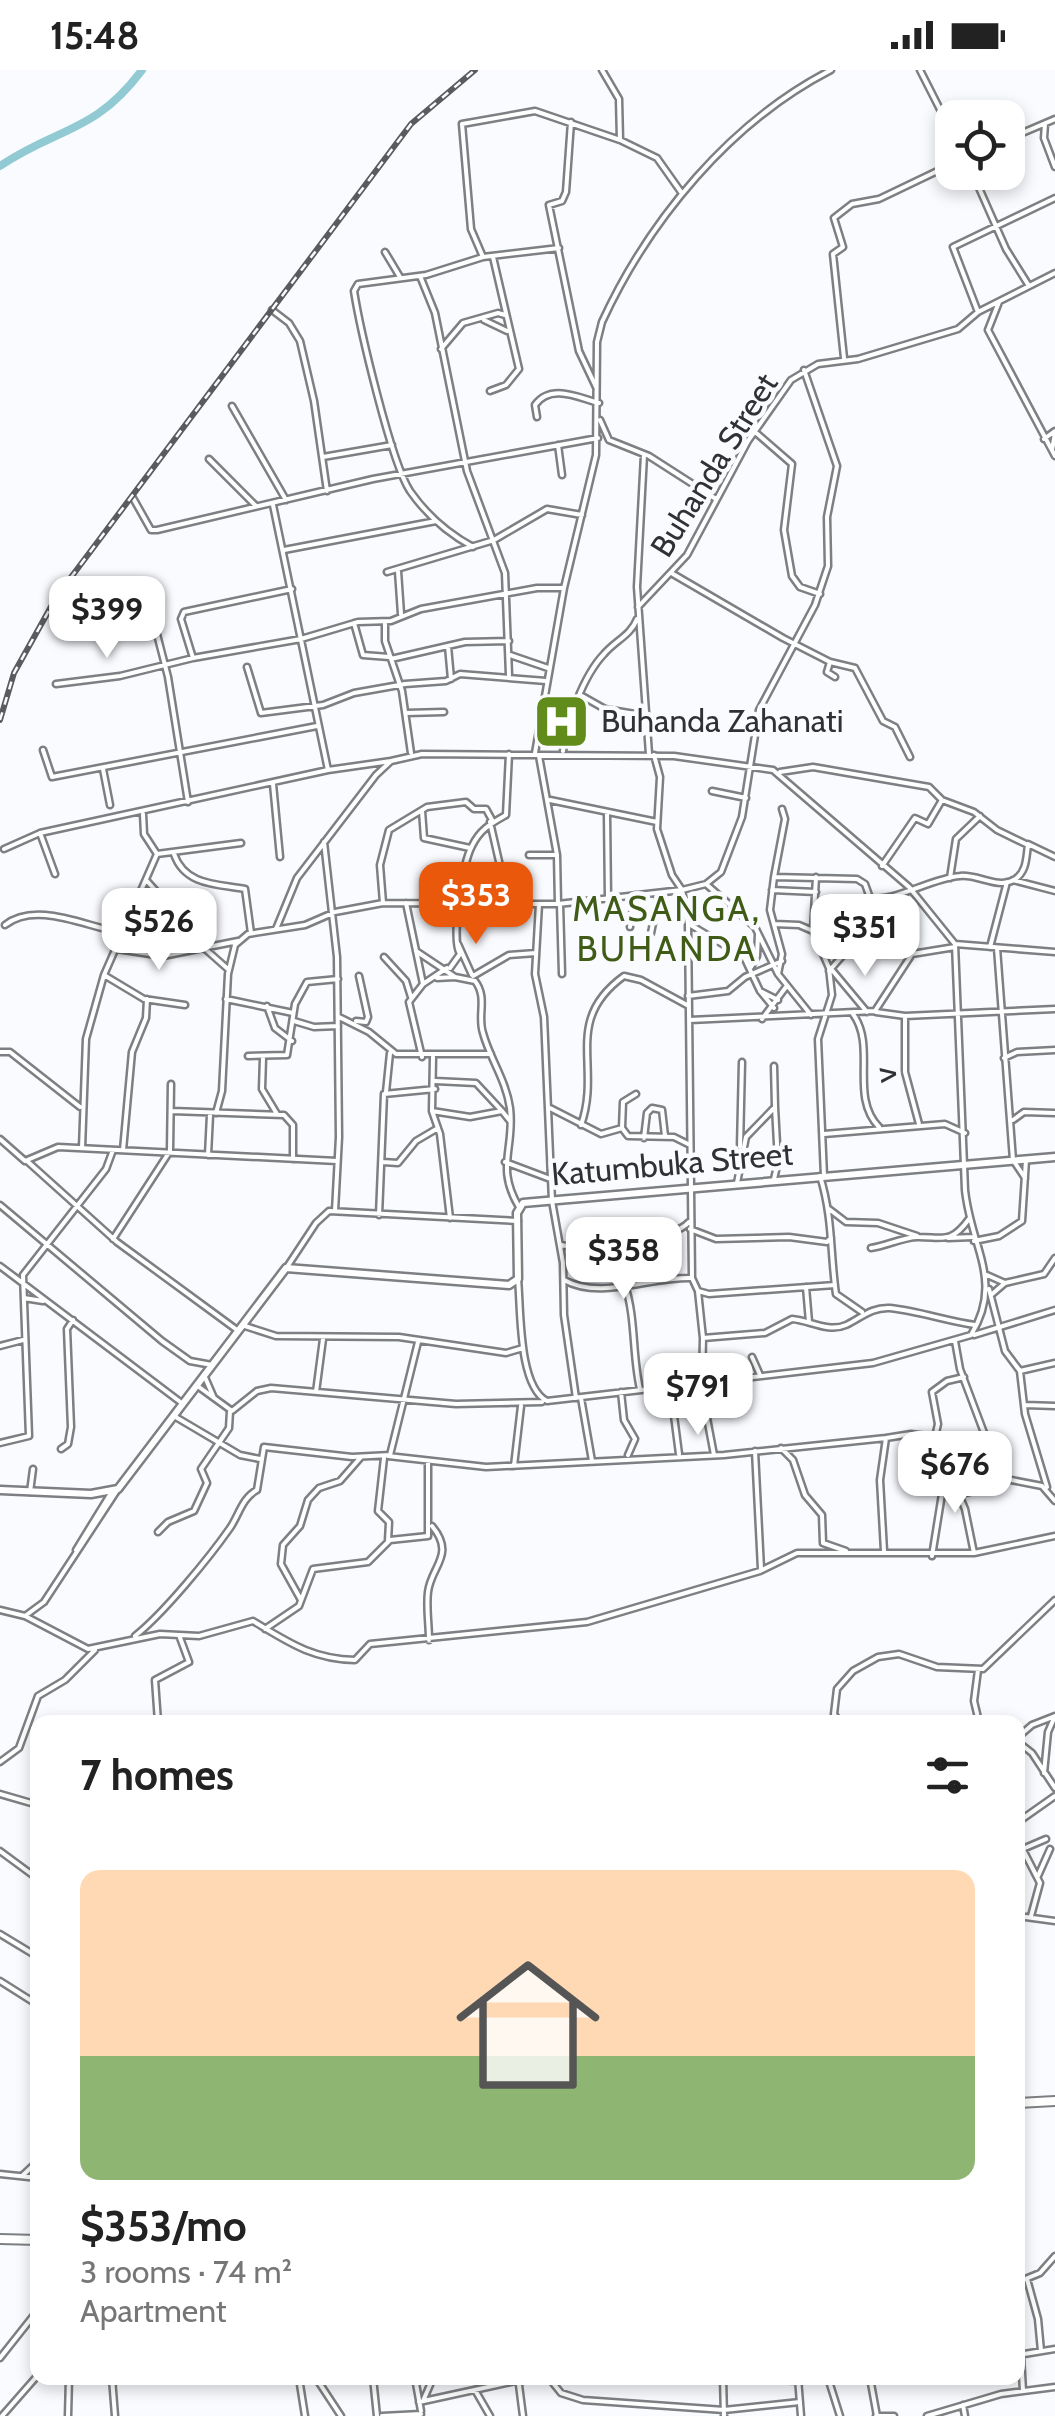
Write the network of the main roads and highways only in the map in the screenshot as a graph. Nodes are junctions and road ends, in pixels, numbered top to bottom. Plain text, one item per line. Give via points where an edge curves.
1 (1055, 1157) edge
2 (0, 1490) edge
3 (1055, 2100) edge
4 (1025, 2102) edge
5 (0, 2239) edge
6 (30, 2240) edge

1 - 2 main road, Katumbuka Street via 519,1206 518,1280 508,1285 286,1268 114,1491
3 - 4 main road
5 - 6 main road

